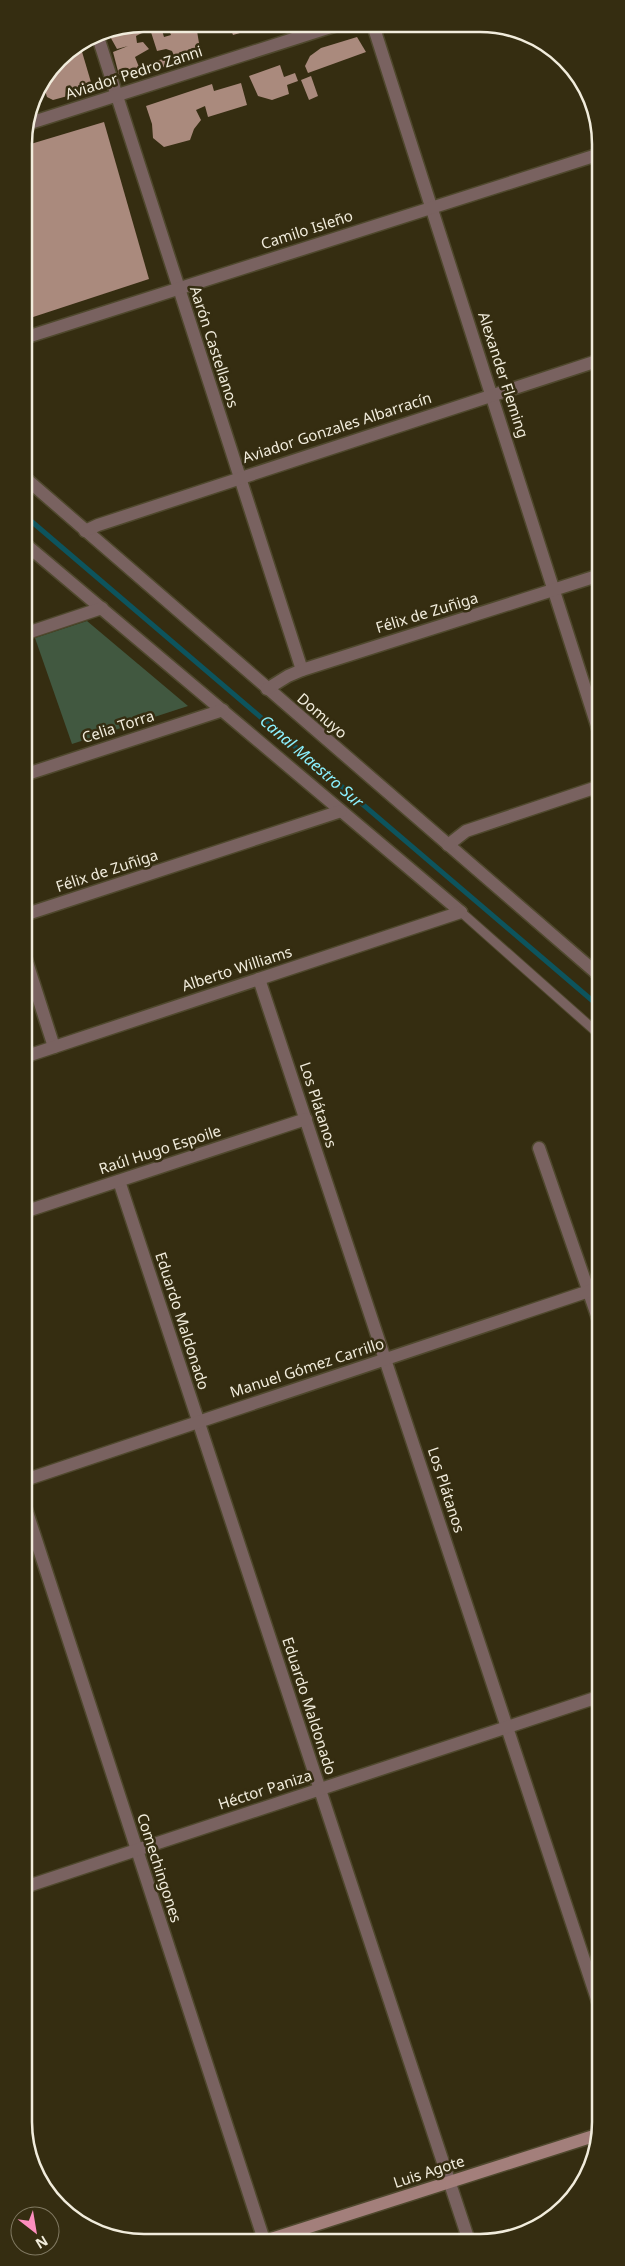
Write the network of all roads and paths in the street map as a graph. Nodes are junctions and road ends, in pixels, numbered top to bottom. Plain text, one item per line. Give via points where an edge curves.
1 (313, 32) edge
2 (375, 32) edge
3 (100, 42) edge
4 (117, 96) junction
5 (35, 122) edge
6 (592, 156) edge
7 (430, 207) junction
8 (179, 290) junction
9 (33, 335) edge
10 (592, 363) edge
11 (492, 394) junction
12 (239, 477) junction
13 (33, 485) edge
14 (85, 531) junction
15 (33, 549) edge
16 (592, 578) edge
17 (555, 590) junction
18 (102, 608) junction
19 (33, 631) edge
20 (302, 670) junction
21 (267, 689) junction
22 (223, 710) junction
23 (592, 710) edge
24 (33, 772) edge
25 (592, 789) edge
26 (341, 811) junction
27 (448, 845) junction
28 (33, 912) edge
29 (461, 912) junction
30 (592, 970) edge
31 (259, 979) junction
32 (33, 980) edge
33 (592, 1029) edge
34 (54, 1048) junction
35 (33, 1054) edge
36 (306, 1120) junction
37 (539, 1148) dead end
38 (119, 1181) junction
39 (32, 1209) edge
40 (592, 1281) edge
41 (592, 1290) edge
42 (386, 1359) junction
43 (198, 1422) junction
44 (32, 1477) edge
45 (32, 1529) edge
46 (592, 1699) edge
47 (508, 1727) junction
48 (320, 1789) junction
49 (136, 1850) junction
50 (32, 1885) edge
51 (592, 1984) edge
52 (591, 2137) edge
53 (449, 2182) junction
54 (262, 2234) edge
55 (287, 2234) edge
56 (467, 2234) edge

1 - 4 street, Aviador Pedro Zanni
2 - 7 street, Alexander Fleming
3 - 4 street, Aarón Castellanos
4 - 5 street, Aviador Pedro Zanni
4 - 8 street, Aarón Castellanos
6 - 7 street, Camilo Isleño
7 - 8 street, Camilo Isleño
7 - 11 street, Alexander Fleming
8 - 9 street, Camilo Isleño
8 - 12 street, Aarón Castellanos
10 - 11 street, Aviador Gonzales Albarracín
11 - 12 street, Aviador Gonzales Albarracín
11 - 17 street, Alexander Fleming
12 - 14 street, Aviador Gonzales Albarracín
12 - 20 street, Aarón Castellanos
13 - 14 street, Domuyo
14 - 21 street, Domuyo
15 - 18 street
16 - 17 street, Félix de Zuñiga
17 - 20 street, Félix de Zuñiga
17 - 23 street, Alexander Fleming
18 - 19 street
18 - 22 street
20 - 21 street, Félix de Zuñiga
21 - 27 street, Domuyo
22 - 24 street, Celia Torra
22 - 26 street
25 - 27 street via 466,830
26 - 28 street, Félix de Zuñiga
26 - 29 street
27 - 30 street, Domuyo
29 - 31 street, Alberto Williams
29 - 33 lane
31 - 34 street, Alberto Williams
31 - 36 street, Los Plátanos
32 - 34 street
34 - 35 street, Alberto Williams
36 - 38 street, Raúl Hugo Espoile
36 - 42 street, Los Plátanos
37 - 40 street
38 - 39 street, Raúl Hugo Espoile
38 - 43 street, Eduardo Maldonado
41 - 42 street, Manuel Gómez Carrillo
42 - 43 street, Manuel Gómez Carrillo
42 - 47 street, Los Plátanos
43 - 44 street, Manuel Gómez Carrillo
43 - 48 street, Eduardo Maldonado
45 - 49 street, Comechingones
46 - 47 street, Héctor Paniza
47 - 48 street, Héctor Paniza
47 - 51 street, Los Plátanos
48 - 49 street, Héctor Paniza
48 - 53 street, Eduardo Maldonado
49 - 50 street, Héctor Paniza
49 - 54 street, Comechingones
52 - 53 main road, Luis Agote
53 - 55 main road, Luis Agote
53 - 56 street, Eduardo Maldonado

